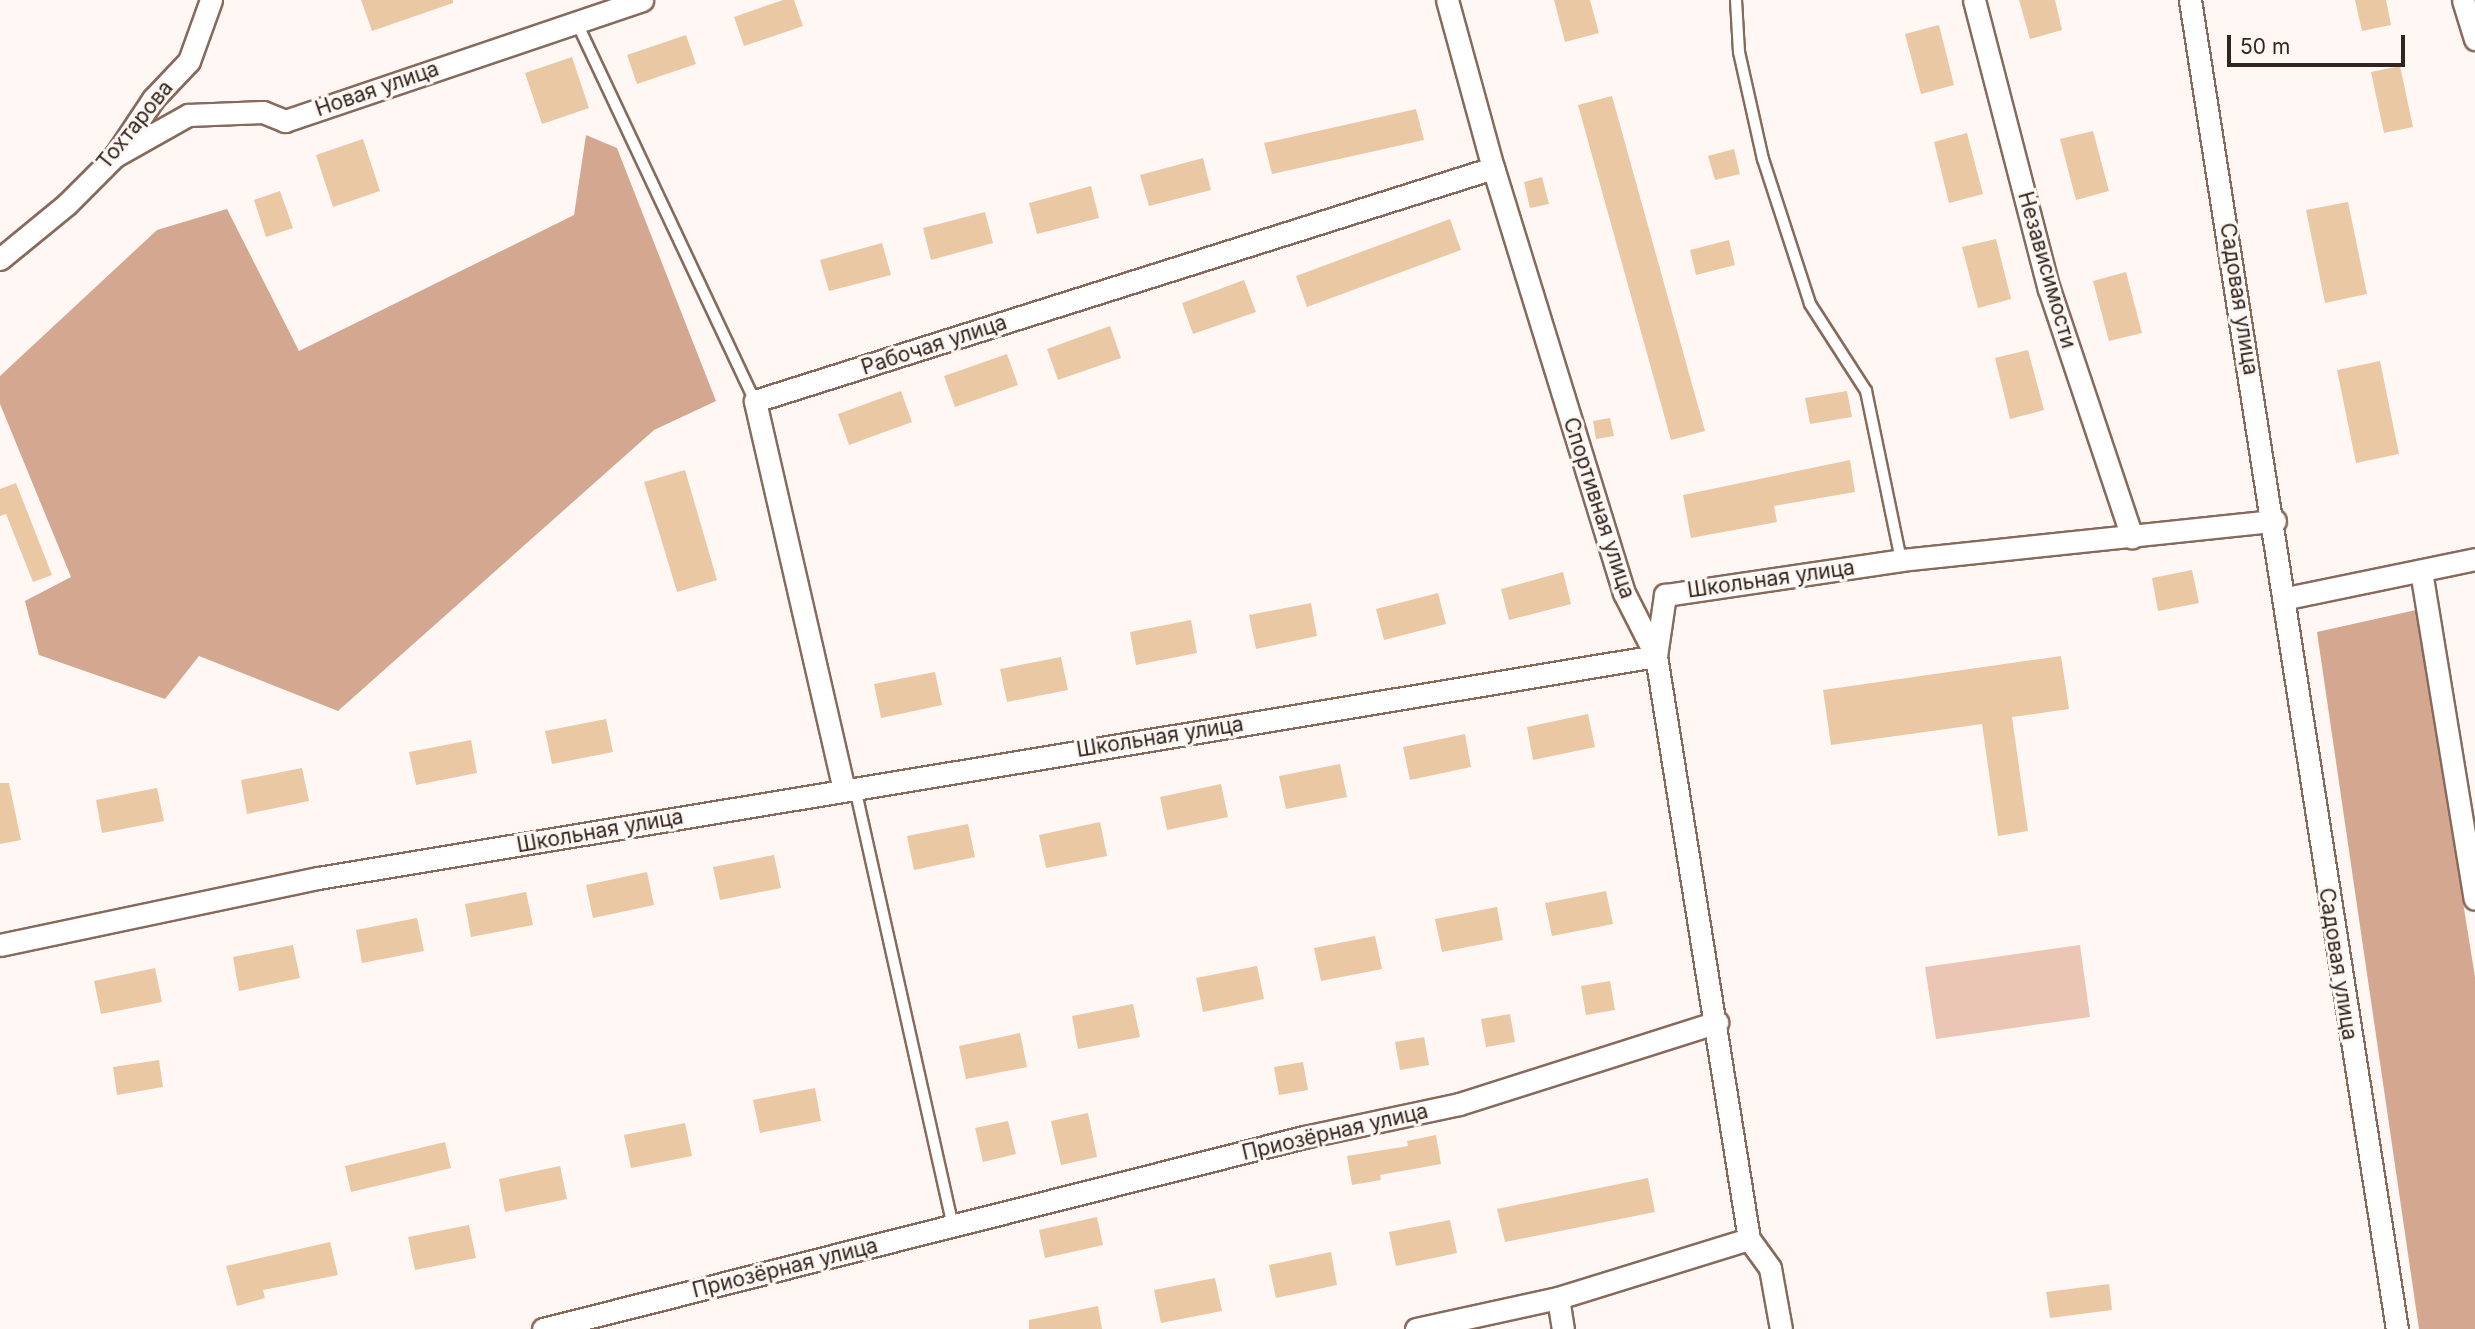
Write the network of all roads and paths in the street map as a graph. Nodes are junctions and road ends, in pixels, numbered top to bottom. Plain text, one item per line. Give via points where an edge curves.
1 (211, 0) edge
2 (642, 0) edge
3 (1447, 0) edge
4 (1736, 0) edge
5 (1974, 0) edge
6 (2190, 0) edge
7 (2463, 0) edge
8 (575, 20) junction
9 (2475, 39) edge
10 (115, 156) junction
11 (1493, 168) junction
12 (0, 258) edge
13 (755, 401) junction
14 (2274, 521) junction
15 (2132, 537) junction
16 (2475, 559) edge
17 (1901, 560) junction
18 (2421, 572) junction
19 (2287, 597) junction
20 (1656, 656) junction
21 (850, 789) junction
22 (2475, 899) edge
23 (0, 945) edge
24 (1717, 1022) junction
25 (953, 1225) junction
26 (1749, 1239) junction
27 (1558, 1298) junction
28 (543, 1329) edge
29 (1416, 1329) edge
30 (1563, 1329) edge
31 (1780, 1329) edge
32 (2397, 1329) edge

1 - 10 street, Тохтарова via 189,61 153,99
2 - 8 street, Новая улица
3 - 11 street, Спортивная улица
4 - 17 lane via 1739,51 1763,159 1810,304 1866,391
5 - 15 street, Независимости via 2049,289
6 - 14 street, Садовая улица
7 - 9 street
8 - 10 street, Новая улица via 285,121 263,111 188,115
8 - 13 lane
10 - 12 street, Тохтарова via 67,204
11 - 13 street, Рабочая улица
11 - 20 street, Спортивная улица via 1624,593
13 - 21 street
14 - 15 street, Школьная улица
14 - 19 street, Садовая улица
15 - 17 street, Школьная улица
16 - 18 street
17 - 20 street, Школьная улица via 1665,595
18 - 19 street
18 - 22 street
19 - 32 street, Садовая улица via 2311,795
20 - 21 street, Школьная улица
20 - 24 street, Спортивная улица
21 - 23 street, Школьная улица via 318,878
21 - 25 lane
24 - 25 street, Приозёрная улица via 1459,1104 1304,1136
24 - 26 street
25 - 28 street, Приозёрная улица
26 - 27 street
26 - 31 street via 1770,1268
27 - 29 street
27 - 30 street

